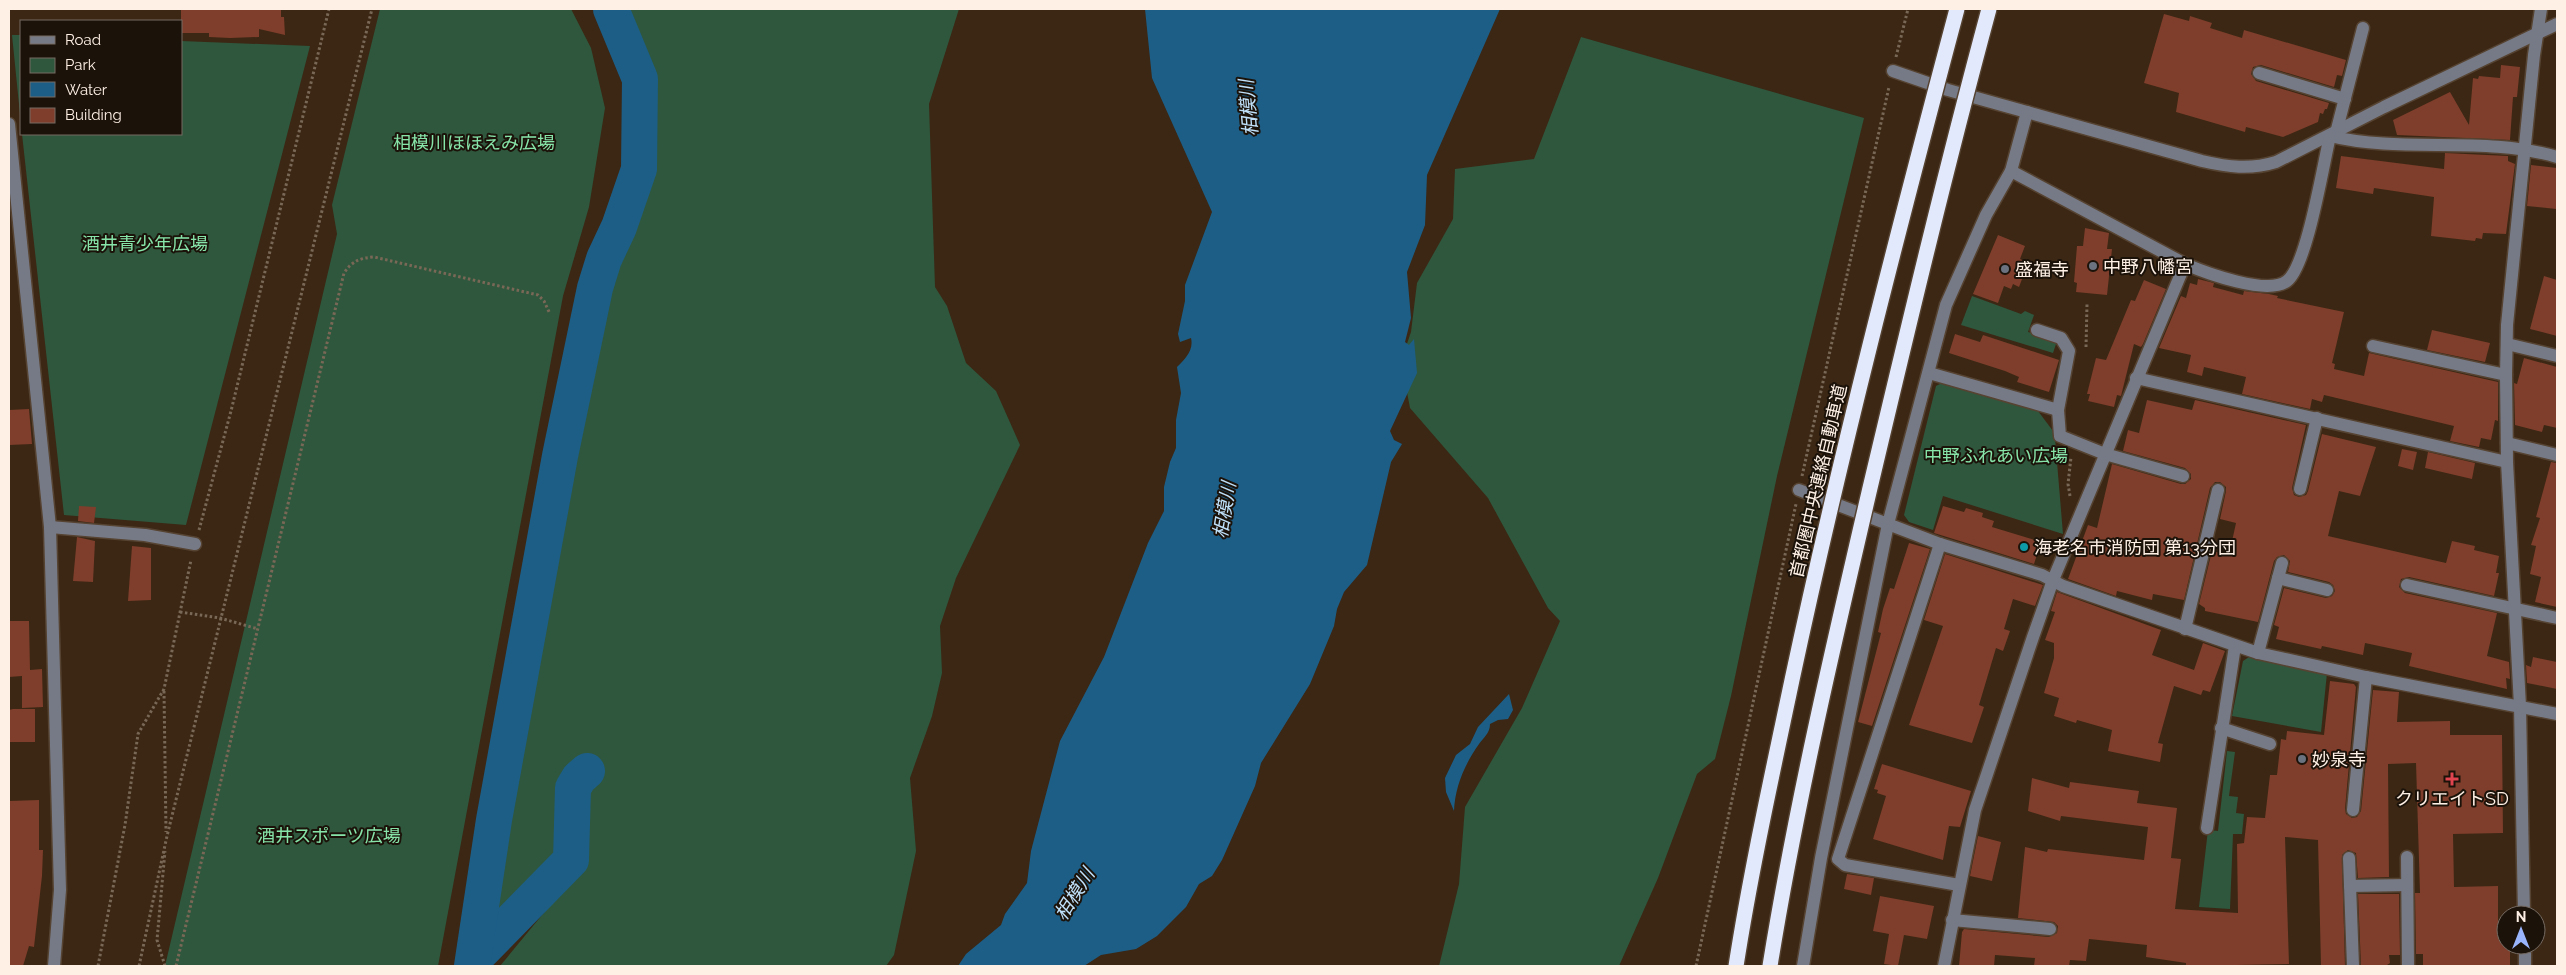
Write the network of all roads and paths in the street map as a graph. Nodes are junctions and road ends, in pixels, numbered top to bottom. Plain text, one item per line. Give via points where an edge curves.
1 (329, 9) edge
2 (372, 9) edge
3 (1957, 9) edge
4 (1989, 9) edge
5 (2541, 9) edge
6 (2557, 24) edge
7 (2364, 28) dead end
8 (2536, 35) junction
9 (1892, 71) dead end
10 (2259, 73) dead end
11 (2345, 99) junction
12 (2027, 112) junction
13 (9, 124) edge
14 (2333, 135) junction
15 (2526, 148) junction
16 (2557, 157) edge
17 (2011, 171) junction
18 (2185, 264) junction
19 (550, 314) dead end
20 (2037, 330) dead end
21 (2507, 344) junction
22 (2373, 346) dead end
23 (2557, 356) edge
24 (1929, 373) junction
25 (2506, 375) junction
26 (2136, 378) junction
27 (2058, 410) junction
28 (2317, 418) junction
29 (2508, 443) junction
30 (2105, 454) junction
31 (2557, 455) edge
32 (2507, 462) junction
33 (2183, 476) dead end
34 (2300, 489) dead end
35 (1799, 490) dead end
36 (2218, 490) dead end
37 (1888, 524) junction
38 (50, 527) junction
39 (195, 544) junction
40 (1940, 544) junction
41 (2282, 563) dead end
42 (2278, 578) junction
43 (2053, 580) junction
44 (2407, 585) dead end
45 (2327, 590) dead end
46 (2514, 609) junction
47 (180, 612) junction
48 (220, 618) junction
49 (2557, 618) edge
50 (258, 629) junction
51 (2186, 630) junction
52 (2235, 646) junction
53 (2258, 653) junction
54 (2366, 677) junction
55 (164, 689) junction
56 (2520, 706) junction
57 (2557, 714) edge
58 (2221, 728) junction
59 (2270, 744) dead end
60 (2353, 810) dead end
61 (2207, 828) dead end
62 (166, 836) junction
63 (2407, 857) dead end
64 (2349, 858) dead end
65 (1959, 885) junction
66 (2407, 885) junction
67 (2350, 886) junction
68 (2524, 905) edge
69 (1952, 920) junction
70 (2050, 929) dead end
71 (54, 966) edge
72 (98, 966) edge
73 (139, 966) edge
74 (164, 966) edge
75 (176, 966) edge
76 (1736, 966) edge
77 (1770, 966) edge
78 (1803, 966) edge
79 (1944, 966) edge
80 (2353, 966) edge
81 (2408, 966) edge

1 - 39 path via 231,411
2 - 48 path
3 - 76 highway, 首都圏中央連絡自動車道, bridge via 1880,304 1812,589
4 - 77 highway, bridge via 1844,597 1807,765
5 - 8 street
6 - 8 street
7 - 11 street
8 - 14 street via 2384,107
8 - 15 street
9 - 12 street
10 - 11 street
11 - 14 street
12 - 14 street via 2242,168 2276,162
12 - 17 street
13 - 38 street
14 - 15 street via 2356,142
14 - 18 street via 2296,271 2286,282 2261,286
15 - 16 street
15 - 21 street
17 - 18 street
17 - 24 street via 1986,215 1946,305
18 - 26 street
19 - 50 path via 538,294 374,257 360,258 350,264 344,273
20 - 27 street via 2061,338 2069,351
21 - 23 street
21 - 25 street
22 - 25 street
24 - 27 street
24 - 37 street
25 - 29 street
26 - 28 street
26 - 30 street
27 - 30 street via 2060,436
28 - 32 street
28 - 34 street
29 - 31 street
29 - 32 street
30 - 33 street
30 - 43 street
32 - 46 street
35 - 37 street
36 - 51 street
37 - 40 street
37 - 78 street via 1821,858
38 - 39 street via 145,535
38 - 71 street via 60,890
39 - 47 path
40 - 43 street
40 - 65 street via 1838,859 1845,865
41 - 42 street
42 - 45 street
42 - 53 street
43 - 51 street
43 - 65 street via 1975,810
44 - 46 street
46 - 49 street
46 - 56 street
47 - 48 path
47 - 55 path
48 - 50 path
48 - 62 path
50 - 75 path
51 - 52 street
52 - 53 street
52 - 58 street
53 - 54 street
54 - 56 street
54 - 60 street
55 - 62 path
55 - 72 path via 138,734 125,825
56 - 57 street
56 - 68 street
58 - 59 street
58 - 61 street
62 - 73 path
62 - 74 path via 157,940
63 - 66 street
64 - 67 street
65 - 69 street
66 - 67 street
66 - 81 street
67 - 80 street
69 - 70 street
69 - 79 street

